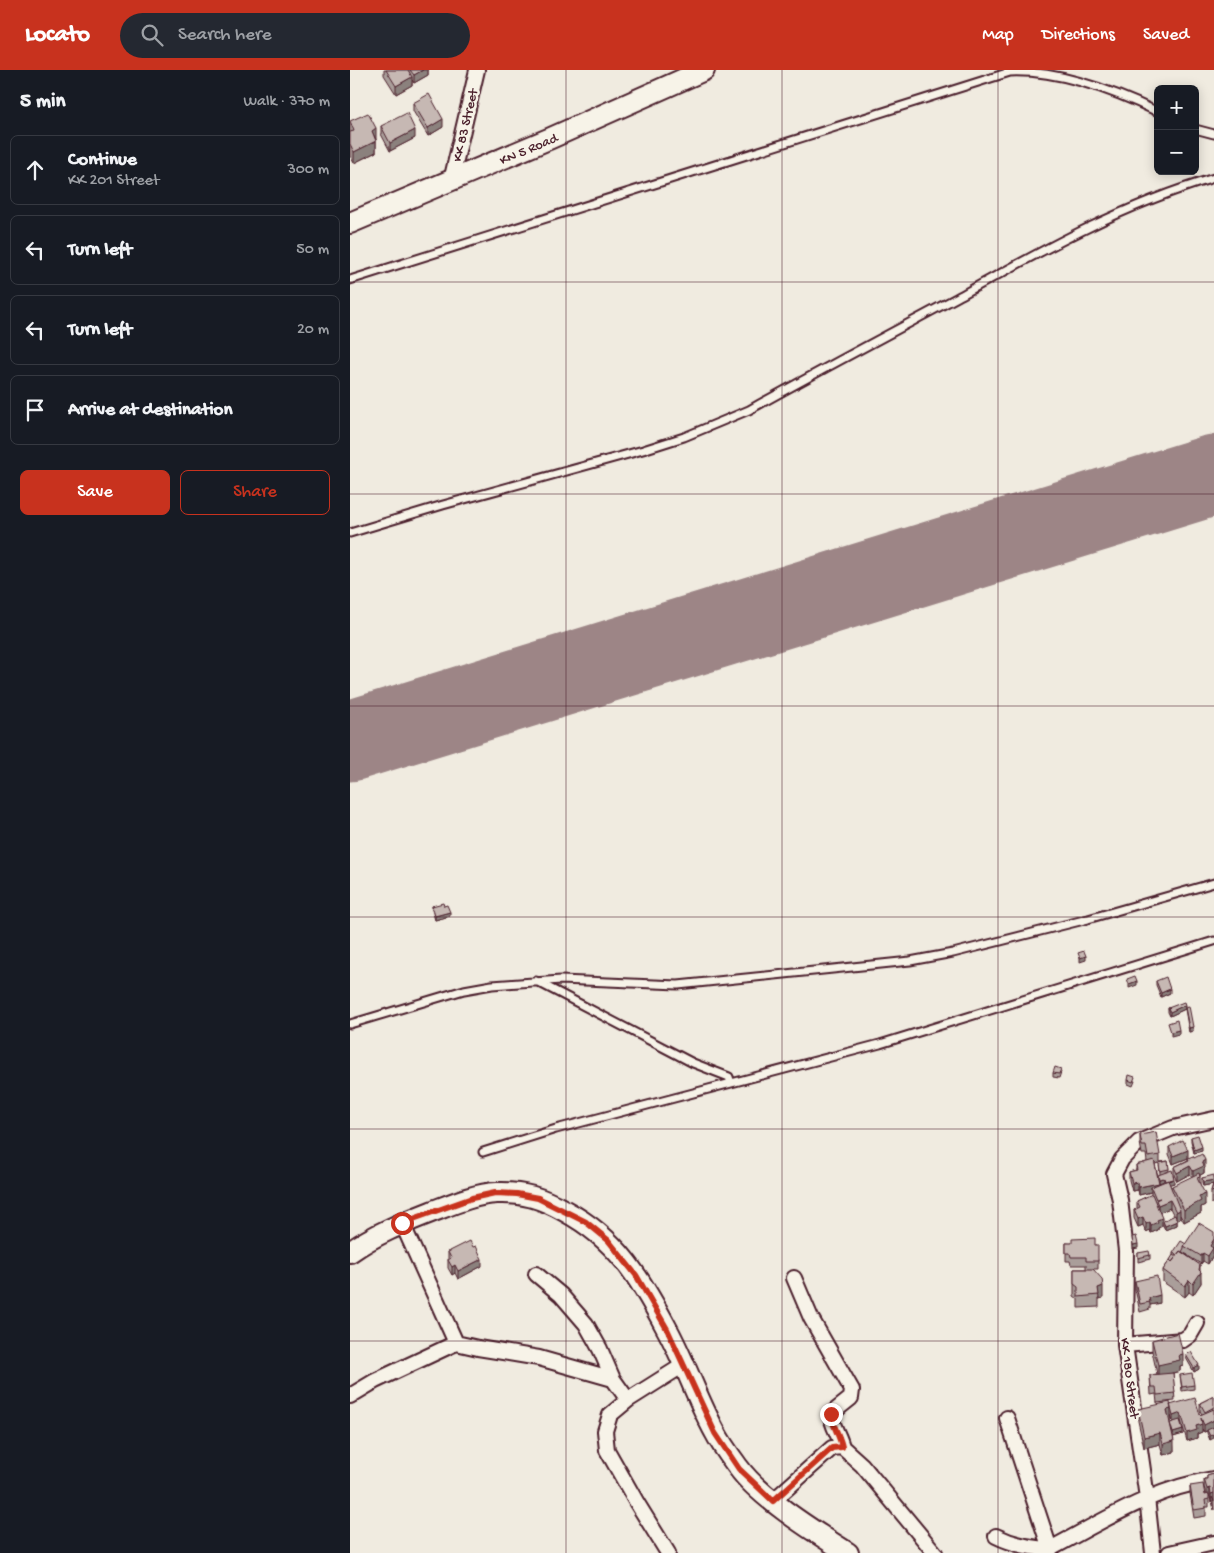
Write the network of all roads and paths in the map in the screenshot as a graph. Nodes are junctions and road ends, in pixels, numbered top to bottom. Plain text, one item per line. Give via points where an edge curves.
1 (477, 70) edge
2 (704, 70) edge
3 (1154, 110) edge
4 (1199, 130) edge
5 (1214, 134) edge
6 (1214, 178) edge
7 (451, 181) junction
8 (350, 223) edge
9 (350, 280) edge
10 (350, 533) edge
11 (1214, 883) edge
12 (1214, 940) edge
13 (535, 981) junction
14 (350, 1024) edge
15 (731, 1083) junction
16 (1214, 1119) edge
17 (483, 1152) dead end
18 (402, 1223) junction
19 (350, 1252) edge
20 (536, 1274) dead end
21 (794, 1278) dead end
22 (1197, 1322) dead end
23 (456, 1342) junction
24 (1125, 1345) junction
25 (685, 1364) junction
26 (613, 1379) junction
27 (350, 1396) edge
28 (628, 1400) junction
29 (1008, 1418) dead end
30 (842, 1447) junction
31 (1214, 1479) edge
32 (1147, 1498) junction
33 (773, 1501) junction
34 (996, 1536) dead end
35 (1214, 1543) edge
36 (1050, 1551) edge
37 (668, 1553) edge
38 (848, 1553) edge
39 (935, 1553) edge
40 (1153, 1553) edge
41 (1169, 1553) edge

1 - 7 street, KK 83 Street
2 - 7 main road, KN 5 Road
3 - 9 lane via 1099,86 1037,70 1010,72
4 - 5 lane
6 - 10 lane via 1112,216 1063,239 748,410 706,428 643,450
7 - 8 main road, KN 5 Road
11 - 13 lane via 1088,919 910,961 678,985
12 - 15 lane via 880,1044
13 - 14 lane via 464,990
13 - 15 lane via 693,1064 729,1077
15 - 17 lane via 556,1129
16 - 24 street, KK 180 Street via 1173,1128 1139,1142 1122,1159 1114,1174 1126,1251
18 - 19 main road
18 - 23 street
18 - 25 main road via 495,1193 538,1198 563,1210 586,1222 626,1261
20 - 26 street via 561,1295 586,1324
21 - 30 street via 810,1318 852,1390 852,1398 831,1414
22 - 24 street via 1183,1340
23 - 26 street via 539,1358
23 - 27 street
24 - 32 street, KK 180 Street
25 - 28 street
25 - 33 main road via 715,1433 739,1469
26 - 28 street
28 - 37 street via 610,1415 605,1431 607,1450
29 - 36 street
30 - 33 street via 832,1448
30 - 39 street via 862,1465
31 - 32 street via 1194,1482
32 - 36 street
32 - 40 street, KK 180 Street
33 - 38 main road
34 - 36 street via 1010,1544
35 - 41 street

